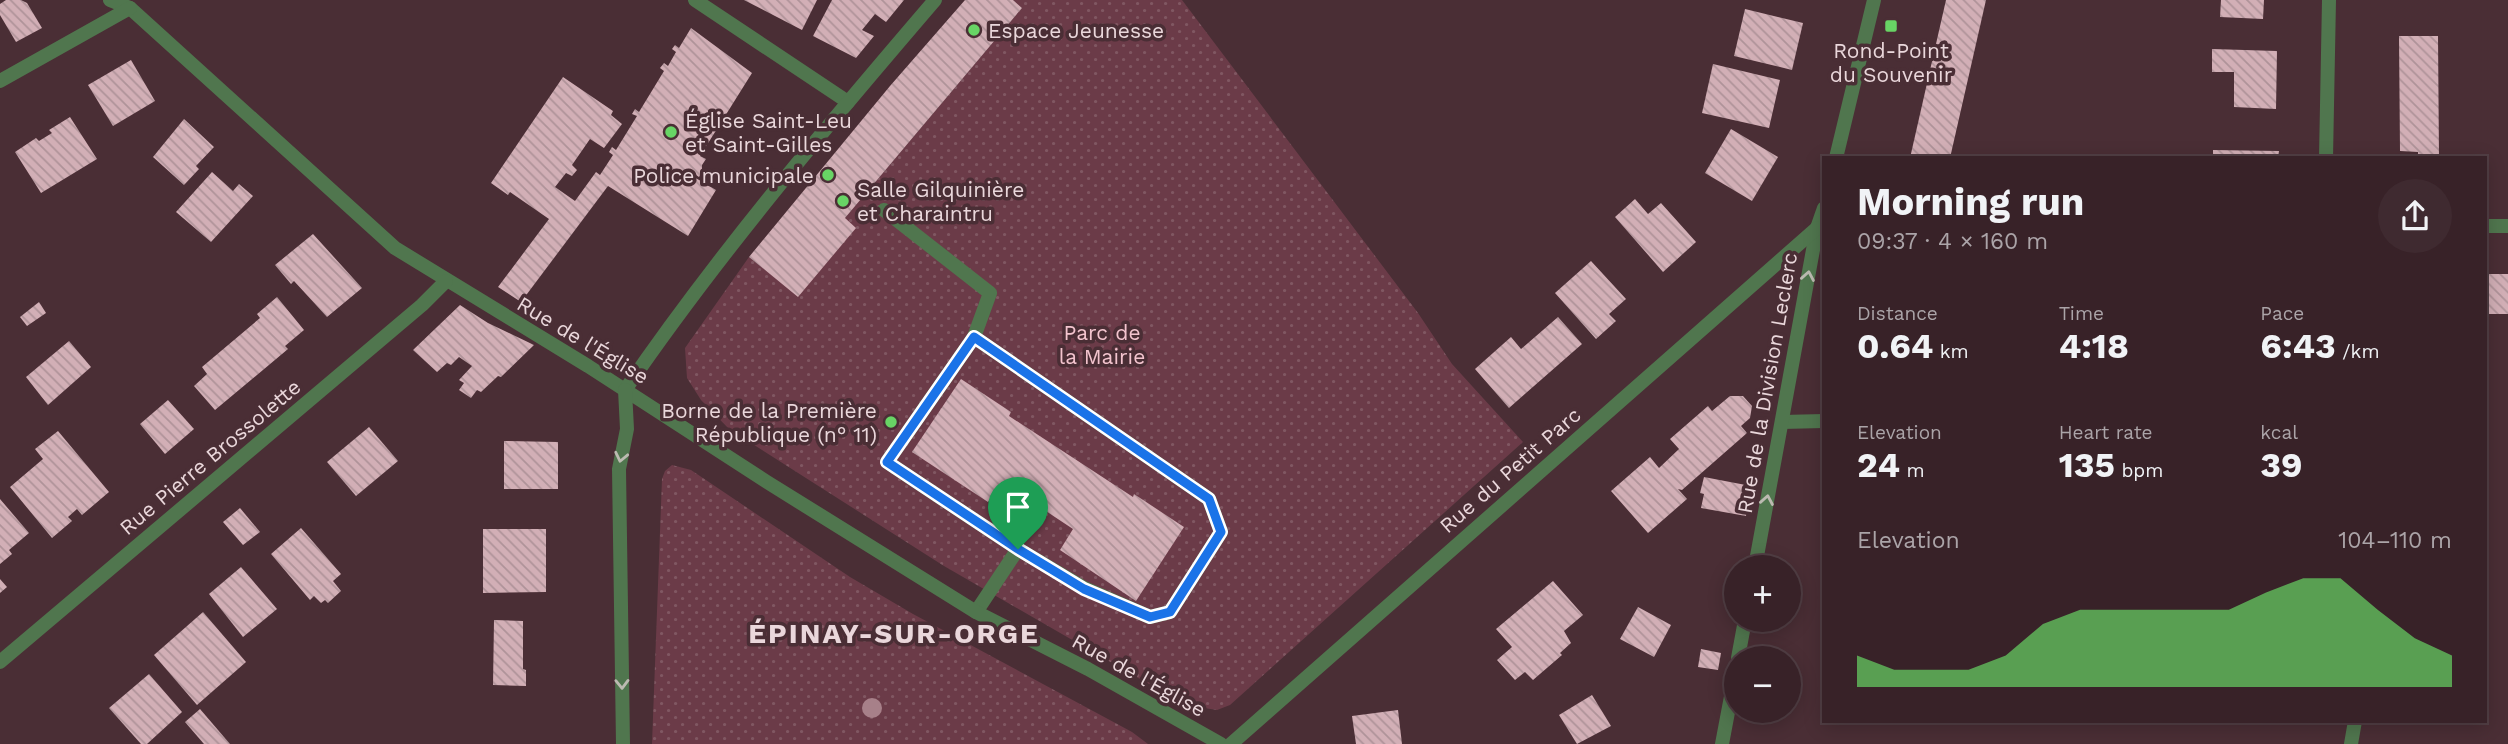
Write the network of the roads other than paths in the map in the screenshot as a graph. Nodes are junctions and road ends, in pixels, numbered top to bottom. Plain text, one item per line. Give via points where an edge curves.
1 (110, 0) edge
2 (695, 0) edge
3 (935, 0) edge
4 (1874, 0) edge
5 (2329, 0) edge
6 (131, 4) edge
7 (0, 81) edge
8 (848, 102) junction
9 (1836, 156) edge
10 (2326, 156) edge
11 (884, 210) dead end
12 (2487, 226) edge
13 (2508, 226) edge
14 (1820, 228) edge
15 (446, 281) junction
16 (974, 337) junction
17 (625, 390) junction
18 (1822, 421) edge
19 (1782, 422) junction
20 (1018, 549) junction
21 (1757, 555) edge
22 (976, 612) junction
23 (0, 662) edge
24 (1726, 723) edge
25 (2355, 723) edge
26 (623, 744) edge
27 (1221, 744) edge
28 (1231, 744) edge
29 (1722, 744) edge
30 (2351, 744) edge

1 - 6 street, Rue de l'Église
2 - 8 street
3 - 8 street
4 - 9 street
5 - 10 street
6 - 7 street
6 - 15 street, Rue de l'Église via 395,248
8 - 17 street via 670,326
11 - 16 street via 990,293
12 - 13 street
19 -> 14 street, Rue de la Division Leclerc
14 - 28 street, Rue du Petit Parc
15 - 17 street, Rue de l'Église
15 - 23 street, Rue Pierre Brossolette
16 - 20 street via 887,462
16 - 20 street via 1209,499 1221,532 1170,612 1150,617 1084,589
17 - 22 street, Rue de l'Église
17 -> 26 street via 627,429 619,469
18 - 19 street
21 -> 19 street, Rue de la Division Leclerc
20 - 22 street
22 - 27 street, Rue de l'Église
24 - 29 street
25 - 30 street

